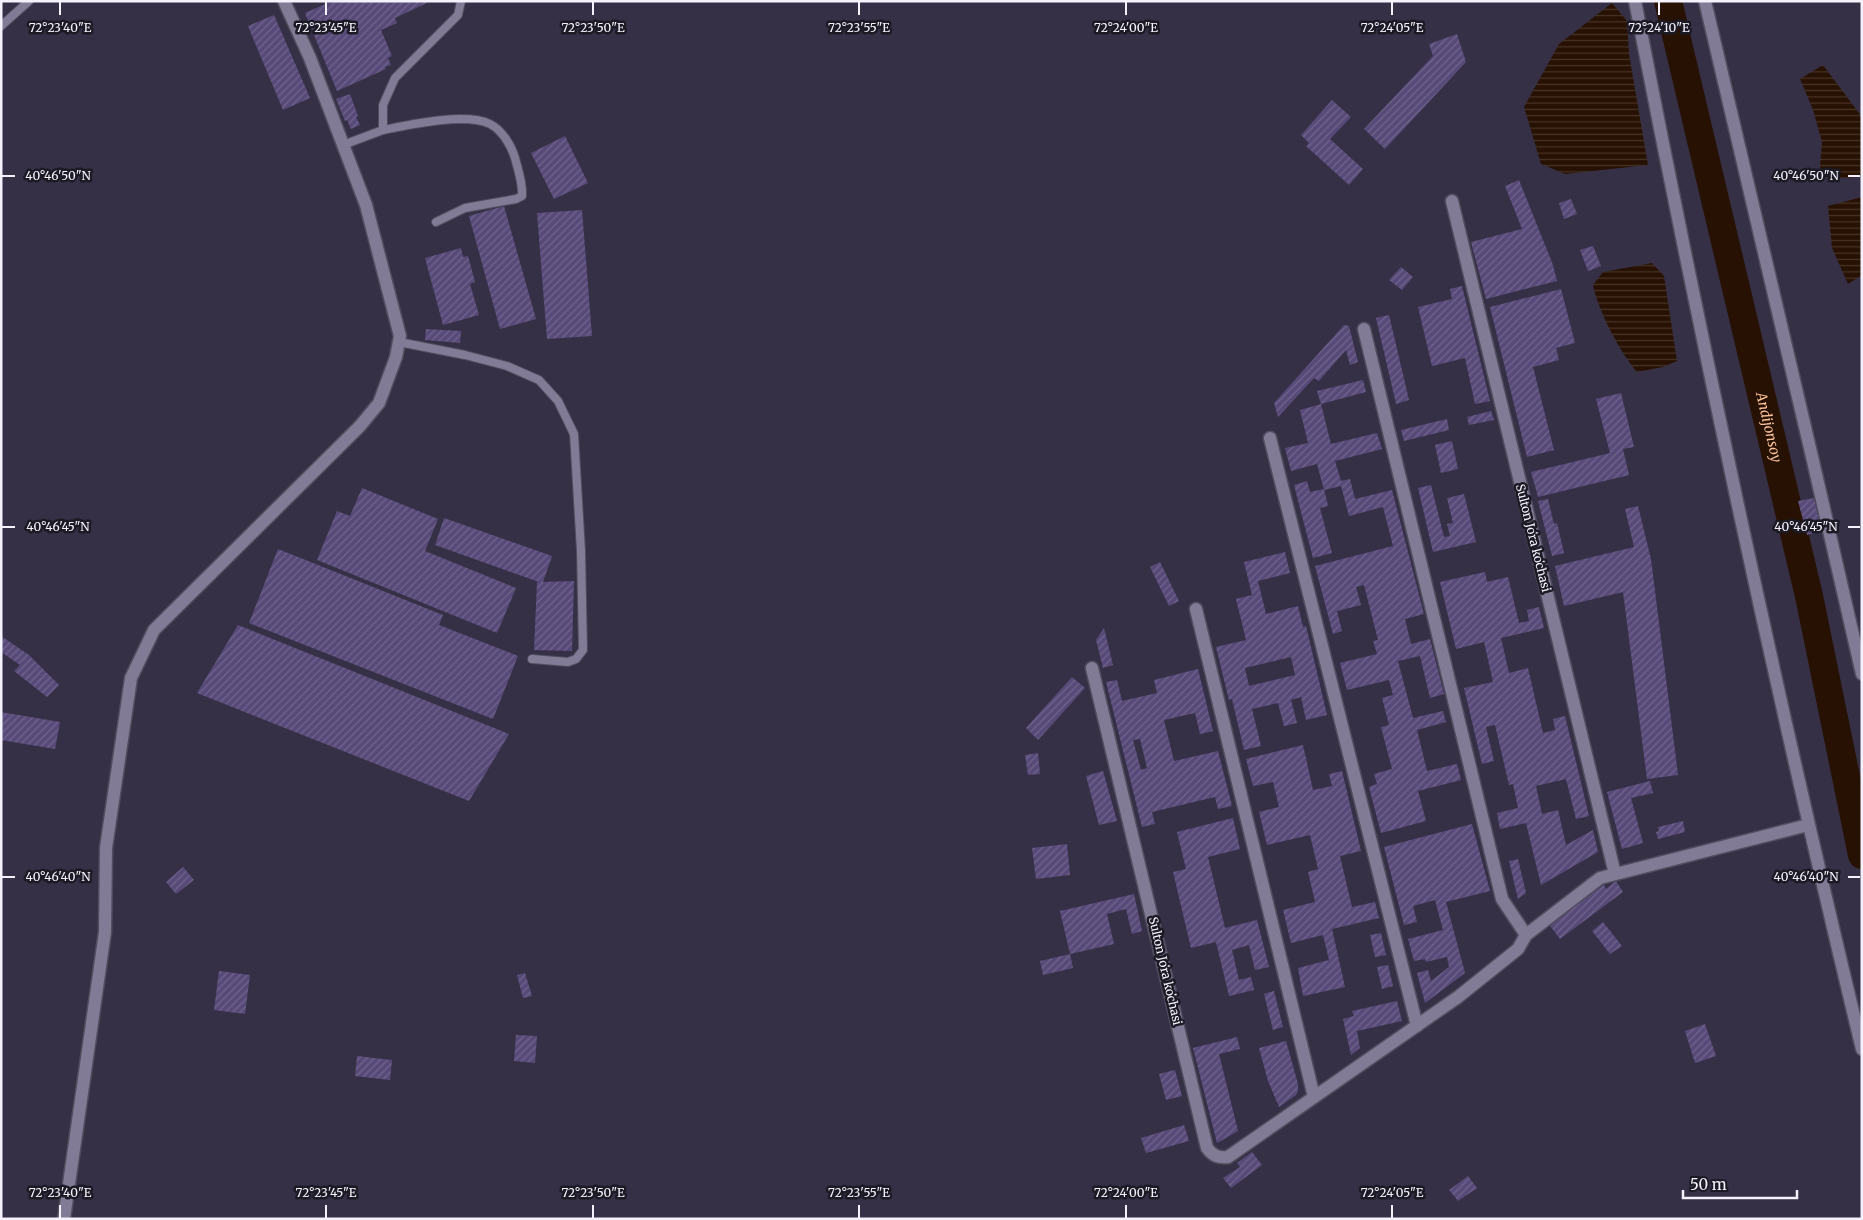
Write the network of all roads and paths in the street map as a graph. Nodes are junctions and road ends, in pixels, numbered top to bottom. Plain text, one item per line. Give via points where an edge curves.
1 (29, 1) edge
2 (284, 1) edge
3 (460, 1) edge
4 (1635, 1) edge
5 (1705, 1) edge
6 (1, 26) edge
7 (382, 130) junction
8 (343, 145) junction
9 (1452, 201) dead end
10 (436, 222) dead end
11 (1364, 329) dead end
12 (399, 342) junction
13 (1270, 438) dead end
14 (1196, 609) dead end
15 (532, 659) dead end
16 (1092, 668) dead end
17 (1862, 674) edge
18 (1808, 826) junction
19 (1615, 874) junction
20 (1526, 936) junction
21 (1417, 1026) junction
22 (1862, 1049) edge
23 (1314, 1097) junction
24 (64, 1219) edge

1 - 6 lane
2 - 8 street
3 - 7 lane via 458,15 395,78 383,105
4 - 18 street via 1726,448
5 - 17 street
7 - 8 lane
7 - 10 lane via 453,120 479,121 490,124 501,133 512,151 522,196 465,208
8 - 12 street via 366,205
9 - 19 street, Sulton Joʻra koʻchasi
11 - 20 street via 1502,899
12 - 15 lane via 507,366 539,380 558,401 569,421 574,434 576,463 583,650 576,659 568,662
12 - 24 street via 379,402 373,410 154,630 131,678 106,848 105,932
13 - 21 street
14 - 23 street
16 - 23 street, Sulton Joʻra koʻchasi via 1207,1148 1212,1155 1228,1157
18 - 19 street, Sulton Joʻra koʻchasi
18 - 22 street
19 - 20 street, Sulton Joʻra koʻchasi via 1600,878
20 - 21 street, Sulton Joʻra koʻchasi via 1518,949
21 - 23 street, Sulton Joʻra koʻchasi

